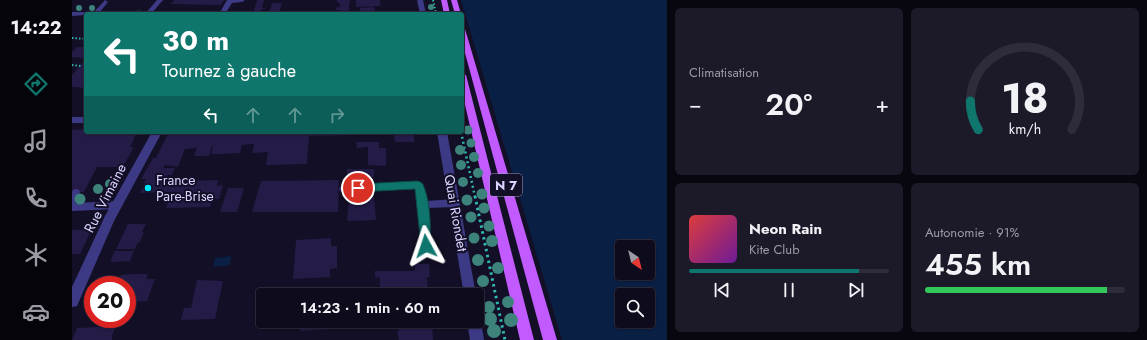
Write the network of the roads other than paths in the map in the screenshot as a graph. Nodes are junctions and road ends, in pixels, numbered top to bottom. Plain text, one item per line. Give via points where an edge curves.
1 (160, 0) edge
2 (230, 0) edge
3 (242, 0) edge
4 (420, 0) edge
5 (444, 0) edge
6 (454, 0) edge
7 (105, 2) dead end
8 (98, 12) edge
9 (150, 12) edge
10 (220, 12) edge
11 (423, 12) edge
12 (447, 12) edge
13 (457, 12) edge
14 (72, 14) edge
15 (84, 14) edge
16 (464, 36) edge
17 (464, 83) edge
18 (72, 120) edge
19 (84, 120) edge
20 (156, 134) edge
21 (442, 134) edge
22 (343, 189) dead end
23 (76, 192) dead end
24 (72, 201) edge
25 (454, 203) junction
26 (117, 205) junction
27 (422, 205) junction
28 (72, 207) edge
29 (426, 246) dead end
30 (469, 288) edge
31 (72, 301) edge
32 (475, 328) edge
33 (477, 340) edge
34 (527, 340) edge
35 (550, 340) edge

1 - 9 lane
2 - 3 street
2 - 10 street
4 - 11 street
5 - 12 main road
6 - 13 main road
7 - 8 lane
14 - 15 lane
16 - 35 main road, N 7
17 - 34 main road, N 7
18 - 19 street
20 - 26 street, Rue Vimaine
21 - 25 street, Quai Riondet
22 - 27 lane via 417,185 420,187
23 - 24 lane
25 - 27 lane
25 - 30 street, Quai Riondet
26 - 28 lane
26 - 31 street, Rue Vimaine
27 - 29 lane
32 - 33 street

